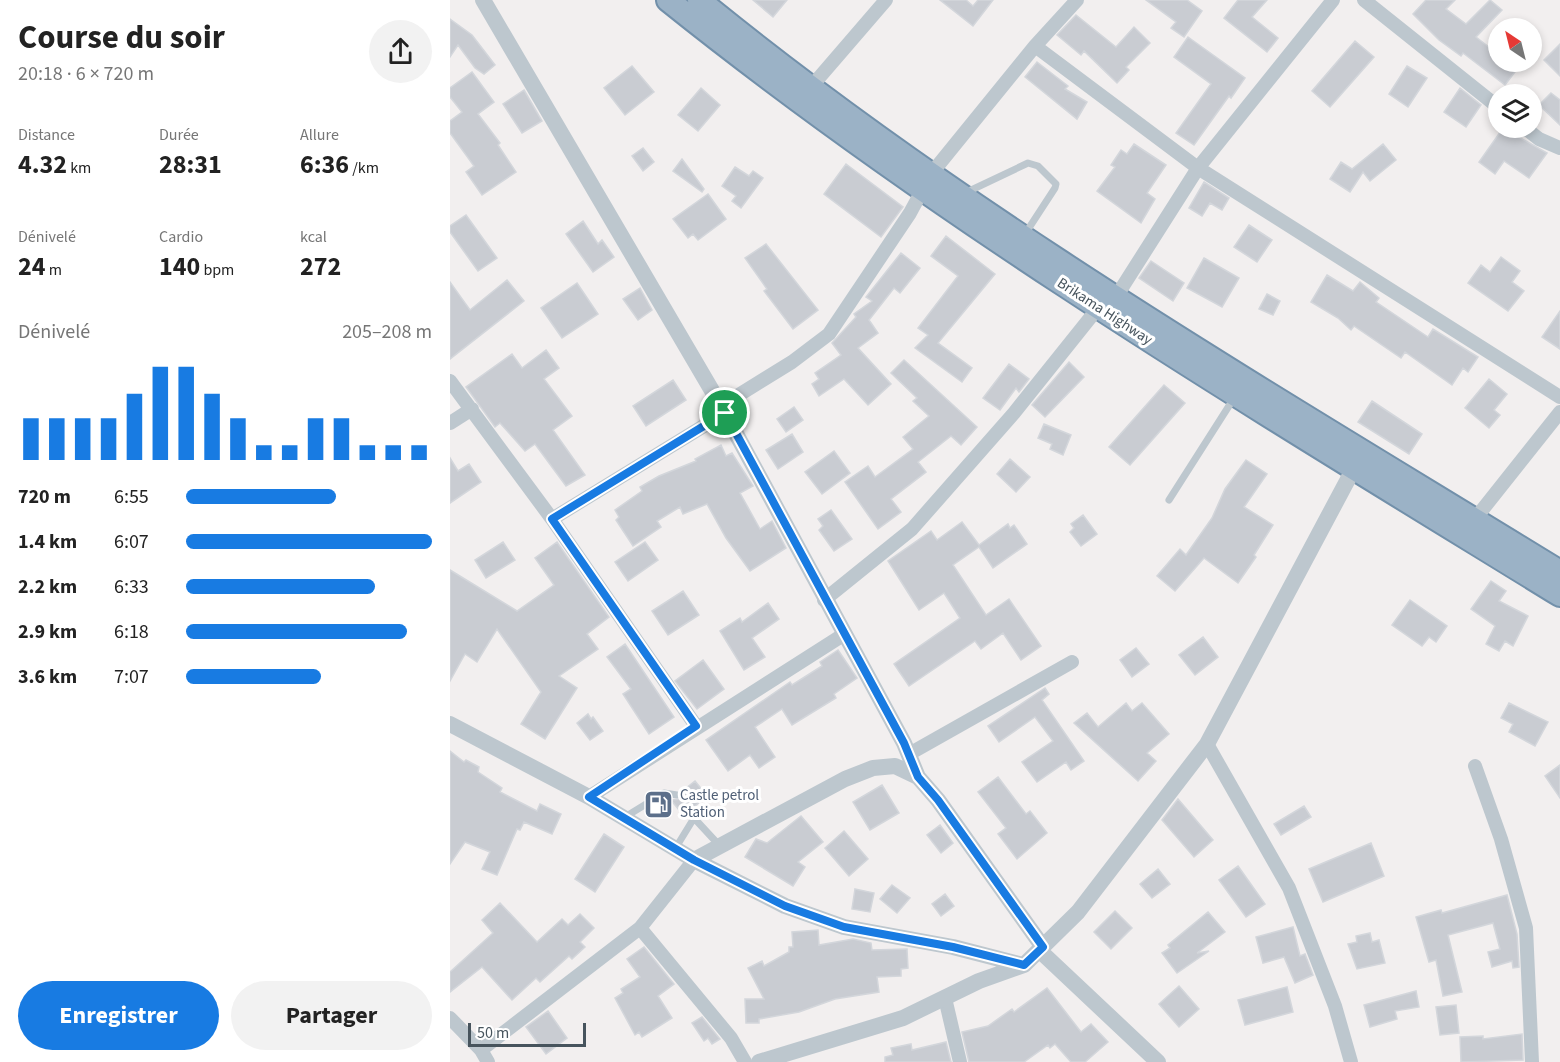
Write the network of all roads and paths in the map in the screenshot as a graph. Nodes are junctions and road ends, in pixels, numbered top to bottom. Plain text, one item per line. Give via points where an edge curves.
1 (483, 0) edge
2 (668, 0) edge
3 (700, 0) edge
4 (886, 0) edge
5 (1077, 0) edge
6 (1332, 0) edge
7 (1364, 0) edge
8 (1035, 46) junction
9 (811, 87) junction
10 (1488, 99) edge
11 (1538, 138) edge
12 (1560, 148) edge
13 (1198, 168) junction
14 (926, 182) junction
15 (962, 195) junction
16 (1018, 243) junction
17 (1107, 302) junction
18 (450, 381) edge
19 (1237, 395) junction
20 (1560, 397) edge
21 (471, 409) junction
22 (723, 410) junction
23 (1560, 412) edge
24 (450, 423) edge
25 (1354, 468) junction
26 (1169, 500) dead end
27 (552, 519) junction
28 (1474, 519) junction
29 (1560, 572) edge
30 (1560, 595) edge
31 (825, 600) junction
32 (843, 635) junction
33 (1072, 662) dead end
34 (450, 724) edge
35 (696, 726) junction
36 (1207, 744) junction
37 (909, 754) junction
38 (1475, 766) dead end
39 (918, 777) junction
40 (677, 795) dead end
41 (589, 797) junction
42 (690, 810) dead end
43 (625, 817) junction
44 (694, 818) junction
45 (720, 846) junction
46 (675, 849) junction
47 (694, 860) junction
48 (640, 928) junction
49 (1041, 949) junction
50 (1024, 965) junction
51 (945, 998) junction
52 (450, 1018) edge
53 (485, 1056) edge
54 (745, 1062) edge
55 (759, 1062) edge
56 (960, 1062) edge
57 (1158, 1062) edge
58 (1351, 1062) edge
59 (1532, 1062) edge

1 - 22 street
2 - 14 highway, Brikama Highway via 785,90
3 - 9 highway, Brikama Highway
4 - 9 street
5 - 8 street
6 - 13 street
7 - 10 street
8 - 13 street
8 - 14 street
9 - 14 highway, Brikama Highway
11 - 12 street
13 - 17 street
13 - 20 street
14 - 15 highway, Brikama Highway
14 - 16 highway, Brikama Highway
14 - 22 street via 910,213 829,334
15 - 16 highway, Brikama Highway
15 - 16 lane via 1034,163 1056,184
16 - 17 highway, Brikama Highway
17 - 19 highway, Brikama Highway
17 - 28 highway, Brikama Highway
17 - 31 street via 912,529
18 - 21 street
19 - 25 highway, Brikama Highway
19 - 26 lane
21 - 24 street
21 - 27 street
22 - 27 street
22 - 31 street
23 - 28 street
25 - 30 highway, Brikama Highway
25 - 36 street
27 - 35 street
28 - 29 highway, Brikama Highway
31 - 32 street
32 - 35 street
32 - 37 street
33 - 37 street
34 - 41 street
35 - 41 street
36 - 49 street via 1078,912
36 - 58 street via 1289,888 1335,1006
37 - 39 street
38 - 59 street via 1526,928
39 - 45 street via 895,766 873,768
39 - 49 street
40 - 43 lane via 664,793
41 - 43 street
42 - 44 lane
43 - 46 street
44 - 45 lane
44 - 46 lane
45 - 47 street
46 - 47 street
47 - 48 street
47 - 50 street via 785,906 844,927
48 - 53 street
48 - 54 street via 731,1038
49 - 50 street
49 - 57 street
50 - 51 street
51 - 55 street via 903,1018
51 - 56 street
52 - 53 street

